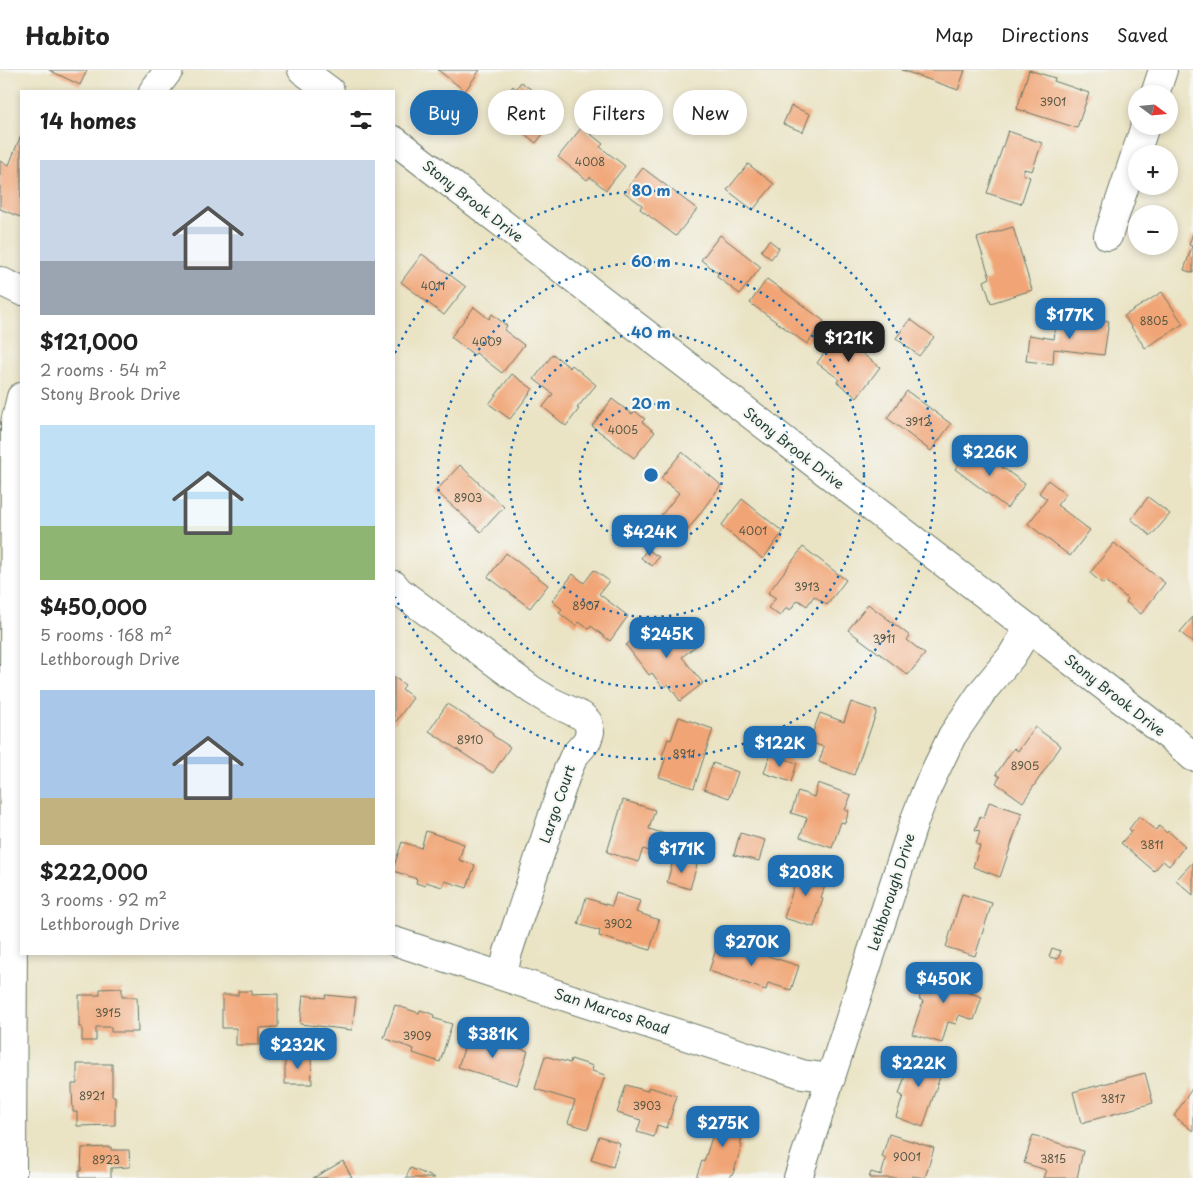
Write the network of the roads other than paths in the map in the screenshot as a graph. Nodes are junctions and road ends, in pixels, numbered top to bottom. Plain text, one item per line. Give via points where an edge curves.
1 (169, 70) edge
2 (302, 70) edge
3 (1163, 70) edge
4 (1158, 85) edge
5 (154, 90) edge
6 (329, 90) edge
7 (1142, 135) edge
8 (395, 141) edge
9 (1108, 236) dead end
10 (0, 281) edge
11 (20, 291) edge
12 (20, 402) edge
13 (395, 586) edge
14 (1029, 628) junction
15 (1193, 757) edge
16 (11, 929) edge
17 (395, 941) edge
18 (503, 975) junction
19 (831, 1078) junction
20 (12, 1178) edge
21 (798, 1178) edge

1 - 5 street
2 - 6 street
3 - 4 street
7 - 9 street
8 - 14 street, Stony Brook Drive
10 - 11 street
12 - 16 street via 15,424
13 - 18 street, Largo Court via 532,690 588,722 590,732 587,741 566,772
14 - 15 street, Stony Brook Drive
14 - 19 street, Lethborough Drive via 952,736 928,786
16 - 20 street
17 - 18 street, San Marcos Road
18 - 19 street, San Marcos Road via 802,1074
19 - 21 street, Lethborough Drive

